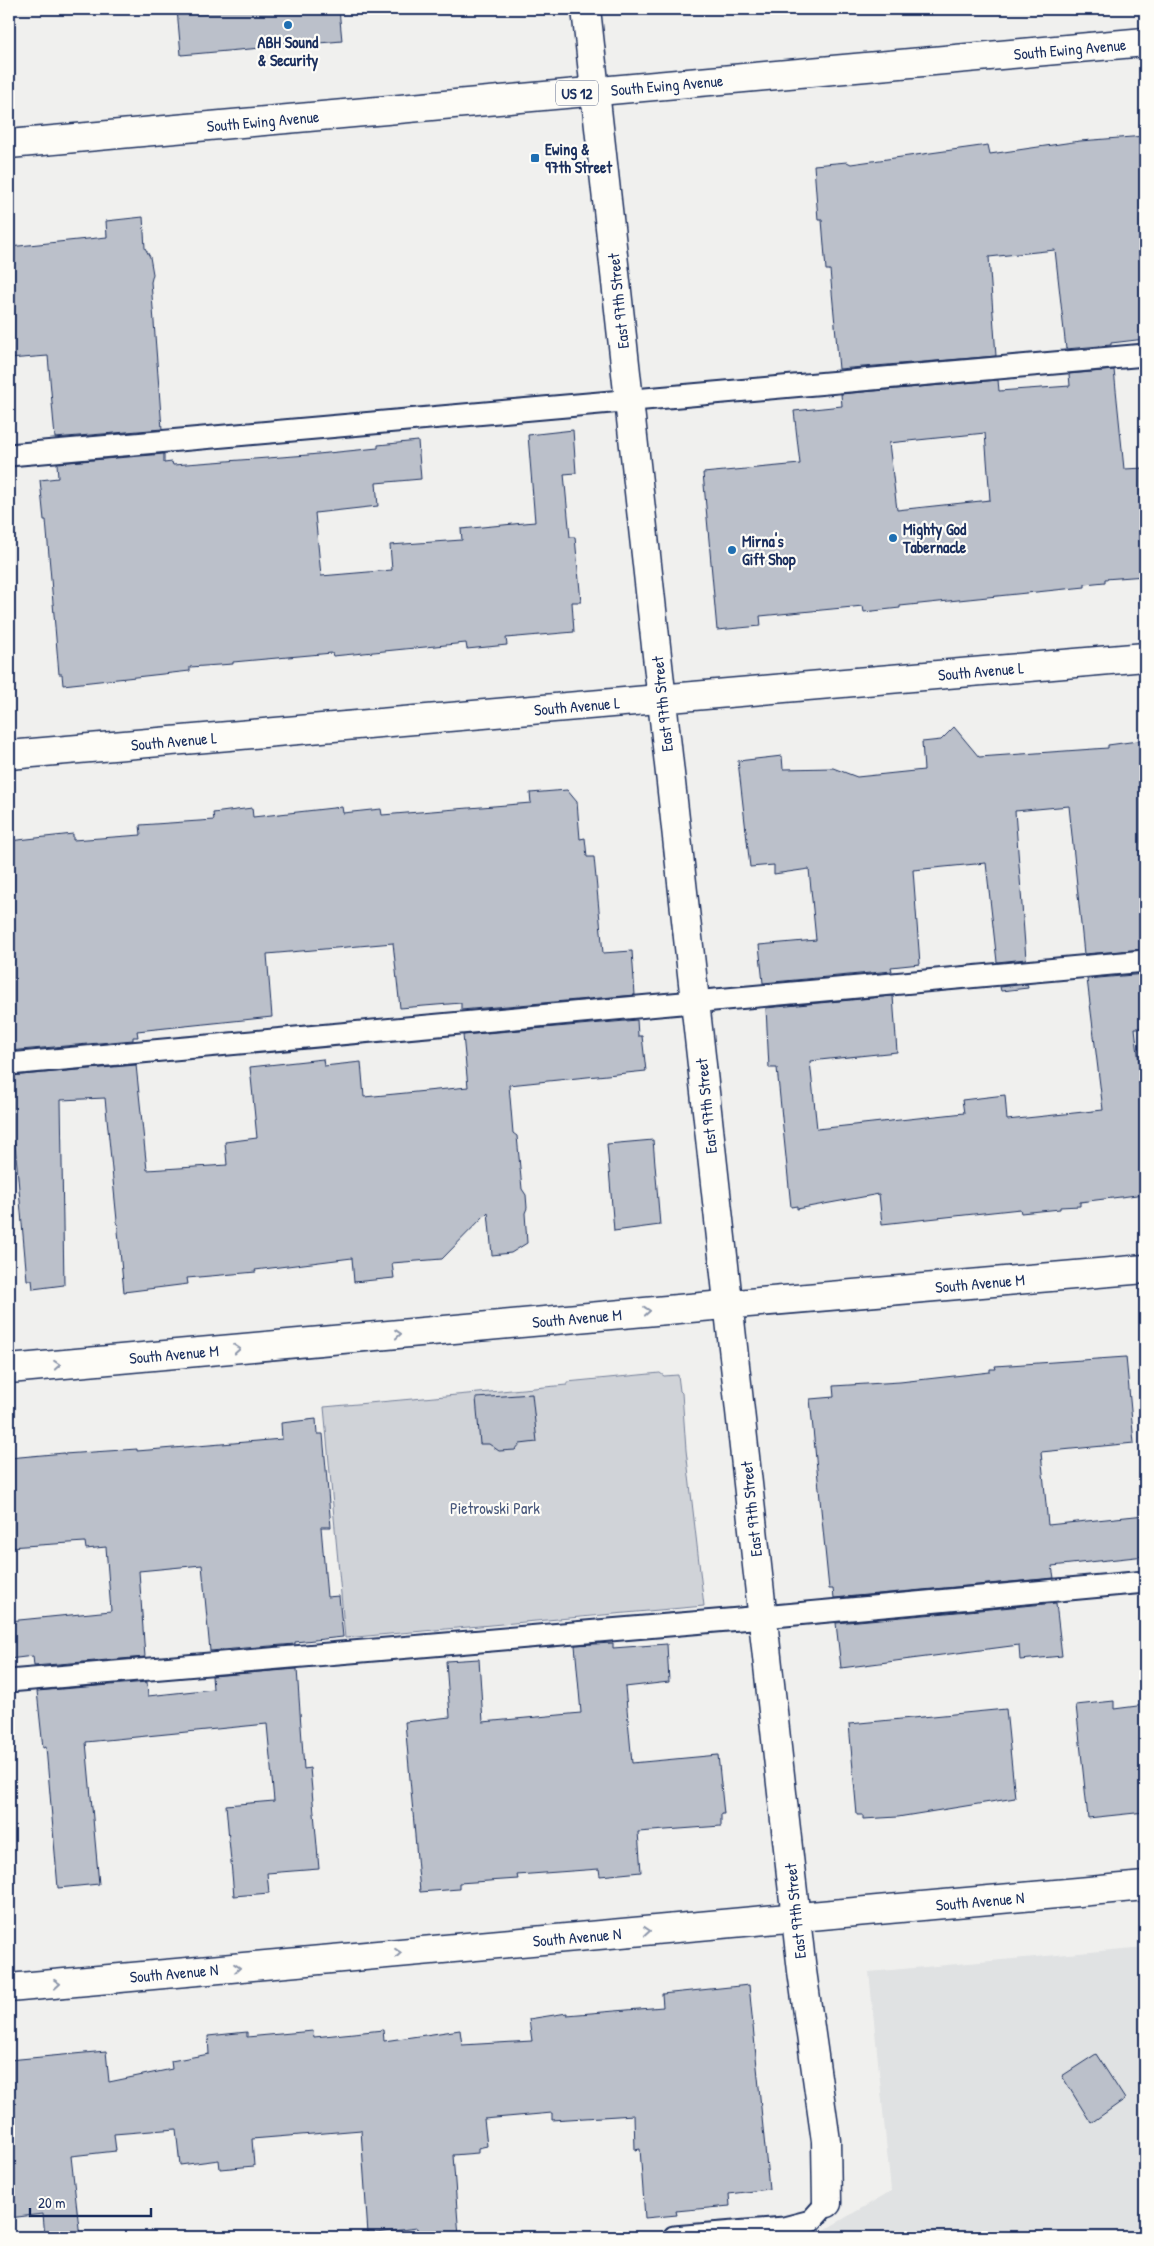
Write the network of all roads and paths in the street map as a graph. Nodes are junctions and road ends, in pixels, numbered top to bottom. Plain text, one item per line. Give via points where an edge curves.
1 (586, 9) edge
2 (1145, 42) edge
3 (595, 91) junction
4 (9, 144) edge
5 (1145, 355) edge
6 (628, 400) junction
7 (9, 455) edge
8 (1145, 657) edge
9 (661, 699) junction
10 (9, 755) edge
11 (1145, 961) edge
12 (695, 1002) junction
13 (9, 1064) edge
14 (1145, 1269) edge
15 (728, 1304) junction
16 (9, 1369) edge
17 (1145, 1582) edge
18 (763, 1617) junction
19 (9, 1681) edge
20 (1145, 1886) edge
21 (796, 1918) junction
22 (9, 1988) edge
23 (827, 2203) joint
24 (674, 2237) edge

1 - 3 street, East 97th Street
2 - 3 street, South Ewing Avenue / US 12
3 - 4 street, South Ewing Avenue / US 12
3 - 6 street, East 97th Street
5 - 6 lane
6 - 7 lane
6 - 9 street, East 97th Street
8 - 9 street, South Avenue L
9 - 10 street, South Avenue L
9 - 12 street, East 97th Street
11 - 12 lane
12 - 13 lane
12 - 15 street, East 97th Street
14 - 15 street, South Avenue M
16 -> 15 street, South Avenue M
15 - 18 street, East 97th Street
17 - 18 lane
18 - 19 lane
18 - 21 street, East 97th Street
20 - 21 street, South Avenue N
22 -> 21 street, South Avenue N
21 - 23 street, East 97th Street via 826,2141
23 - 24 lane via 811,2221 784,2228

